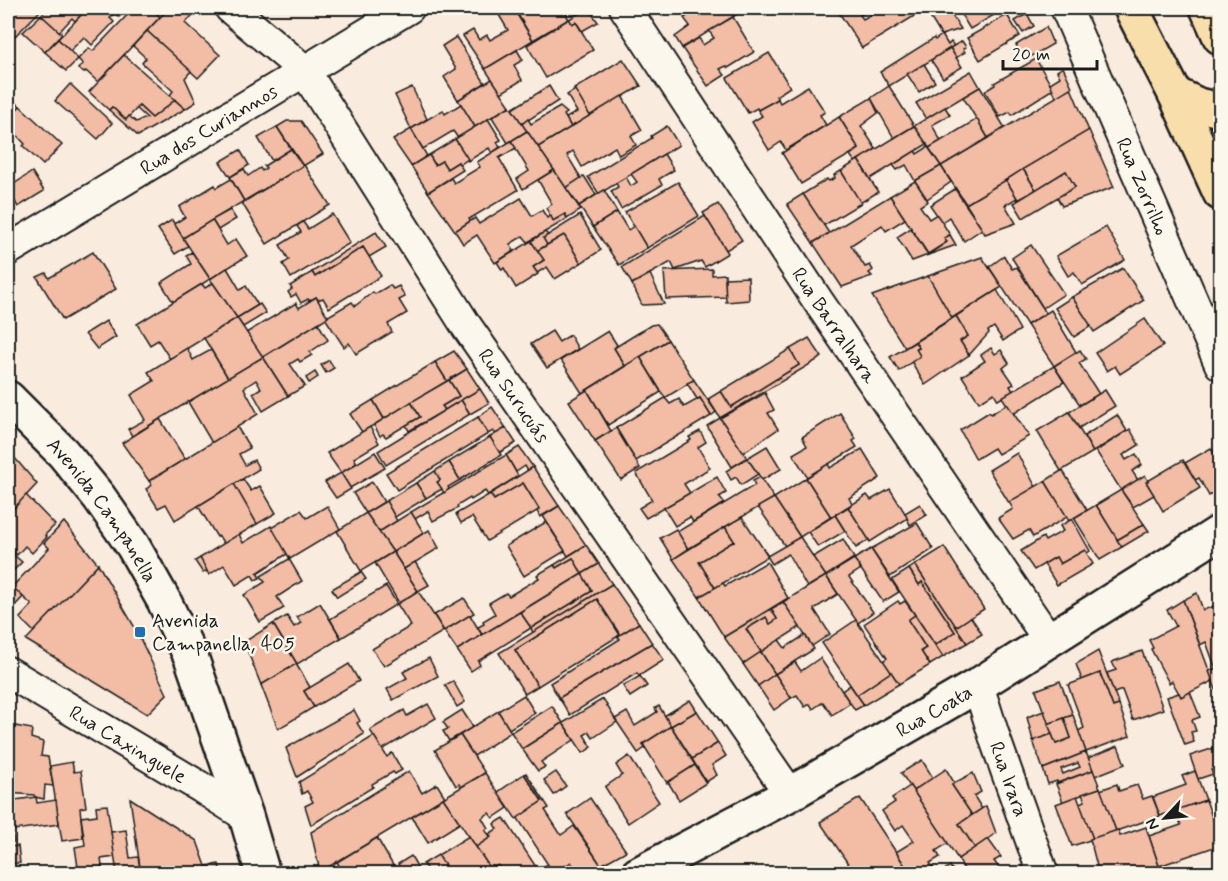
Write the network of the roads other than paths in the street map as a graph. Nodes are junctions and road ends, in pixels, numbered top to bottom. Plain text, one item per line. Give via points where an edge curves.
1 (230, 8) edge
2 (409, 8) edge
3 (625, 8) edge
4 (1066, 8) edge
5 (1131, 8) edge
6 (1207, 8) edge
7 (1221, 37) edge
8 (304, 70) junction
9 (1174, 94) junction
10 (1221, 110) edge
11 (1221, 193) edge
12 (8, 250) edge
13 (1221, 364) edge
14 (8, 398) edge
15 (1221, 532) edge
16 (1048, 639) junction
17 (8, 672) edge
18 (978, 685) junction
19 (790, 794) junction
20 (246, 816) junction
21 (263, 873) edge
22 (638, 873) edge
23 (1043, 873) edge

1 - 8 street, Rua Surucuás
2 - 8 street, Rua dos Curiannos
3 - 16 street, Rua Barralhara
4 - 13 street, Rua Zorrilho
5 - 9 main road
6 - 7 main road
8 - 12 street, Rua dos Curiannos
8 - 19 street, Rua Surucuás via 465,324
9 - 10 main road
9 - 11 main road
14 - 20 street, Avenida Campanella via 63,453 133,546 191,657
15 - 16 street, Rua Coata
16 - 18 street, Rua Coata
17 - 20 street, Rua Caxinguele
18 - 19 street, Rua Coata
18 - 23 street, Rua Irara
19 - 22 street, Rua Coata
20 - 21 street, Avenida Campanella

